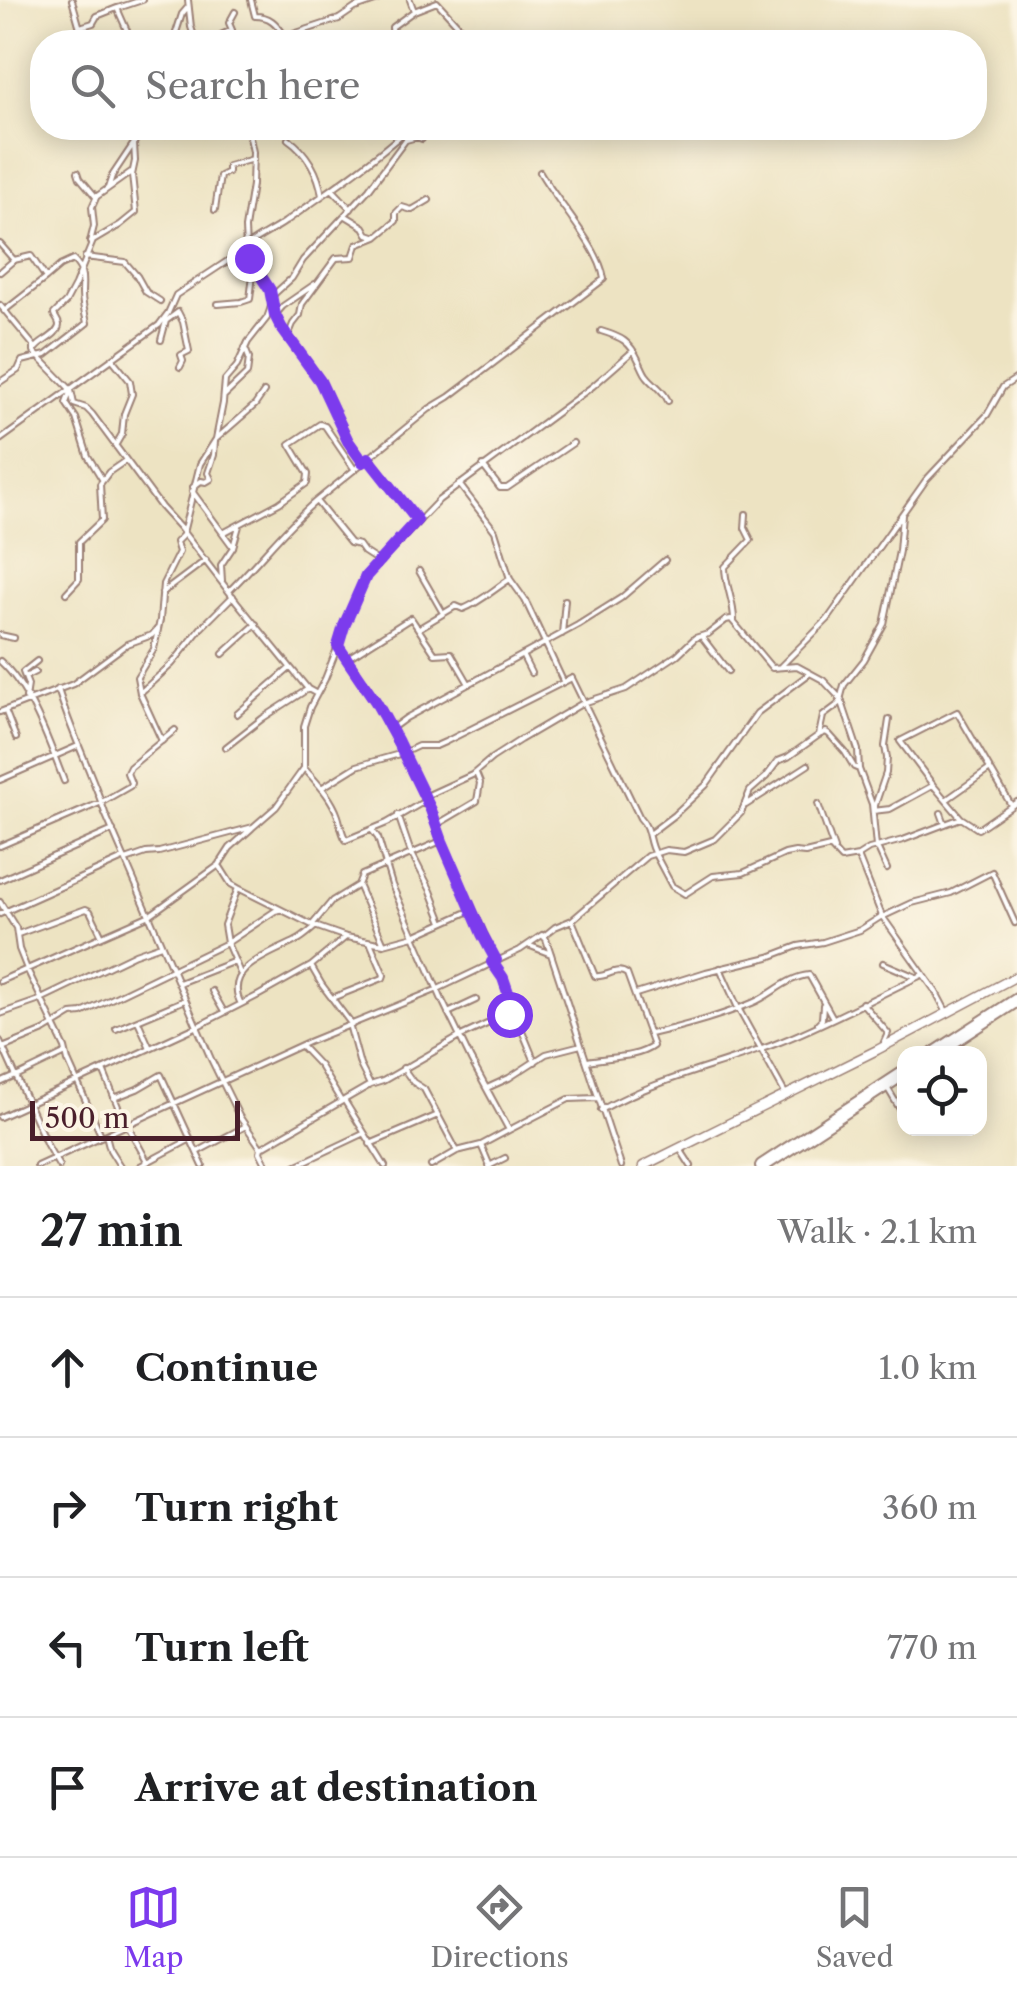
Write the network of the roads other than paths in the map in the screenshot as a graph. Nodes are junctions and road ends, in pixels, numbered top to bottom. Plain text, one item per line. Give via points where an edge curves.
1 (72, 0) edge
2 (142, 0) edge
3 (251, 0) edge
4 (378, 0) edge
5 (410, 0) edge
6 (188, 3) edge
7 (116, 8) junction
8 (414, 11) junction
9 (235, 12) dead end
10 (80, 28) joint
11 (126, 30) edge
12 (177, 30) edge
13 (191, 30) edge
14 (232, 30) edge
15 (282, 30) edge
16 (304, 30) edge
17 (392, 30) edge
18 (463, 30) edge
19 (134, 140) edge
20 (136, 140) edge
21 (252, 140) edge
22 (290, 140) edge
23 (399, 140) edge
24 (403, 140) edge
25 (134, 143) junction
26 (253, 159) junction
27 (133, 170) junction
28 (78, 172) dead end
29 (540, 172) dead end
30 (108, 188) junction
31 (332, 189) junction
32 (322, 196) junction
33 (96, 197) junction
34 (429, 200) dead end
35 (352, 209) junction
36 (215, 210) dead end
37 (346, 216) junction
38 (376, 237) junction
39 (0, 244) edge
40 (246, 245) junction
41 (90, 247) junction
42 (86, 258) junction
43 (14, 260) junction
44 (254, 265) junction
45 (82, 268) junction
46 (0, 272) edge
47 (46, 278) junction
48 (316, 283) junction
49 (272, 296) junction
50 (160, 301) dead end
51 (218, 304) dead end
52 (272, 304) junction
53 (0, 305) edge
54 (4, 311) junction
55 (275, 315) junction
56 (602, 331) dead end
57 (288, 336) junction
58 (161, 340) dead end
59 (244, 348) junction
60 (633, 351) junction
61 (37, 354) junction
62 (113, 359) junction
63 (180, 366) dead end
64 (1017, 378) edge
65 (0, 382) edge
66 (71, 390) junction
67 (264, 392) dead end
68 (224, 396) junction
69 (668, 401) dead end
70 (84, 407) junction
71 (80, 429) junction
72 (215, 439) junction
73 (0, 440) edge
74 (573, 443) dead end
75 (115, 446) junction
76 (125, 460) junction
77 (366, 460) junction
78 (484, 466) junction
79 (355, 470) junction
80 (102, 479) junction
81 (460, 484) junction
82 (193, 489) junction
83 (316, 501) junction
84 (746, 514) dead end
85 (902, 515) junction
86 (417, 520) junction
87 (239, 525) junction
88 (223, 533) junction
89 (184, 534) junction
90 (234, 548) junction
91 (206, 560) junction
92 (665, 560) dead end
93 (378, 561) junction
94 (419, 572) dead end
95 (510, 580) junction
96 (222, 581) junction
97 (66, 592) dead end
98 (162, 594) junction
99 (231, 594) junction
100 (565, 600) dead end
101 (443, 613) junction
102 (734, 620) junction
103 (256, 624) junction
104 (419, 628) junction
105 (158, 629) junction
106 (562, 634) junction
107 (0, 635) edge
108 (702, 637) junction
109 (14, 638) dead end
110 (544, 643) junction
111 (338, 646) junction
112 (223, 654) dead end
113 (522, 655) junction
114 (347, 658) junction
115 (0, 661) edge
116 (37, 661) dead end
117 (291, 667) junction
118 (779, 668) junction
119 (728, 671) dead end
120 (35, 672) dead end
121 (531, 673) dead end
122 (809, 674) junction
123 (25, 677) junction
124 (564, 681) junction
125 (469, 684) junction
126 (58, 689) junction
127 (308, 689) junction
128 (140, 693) junction
129 (317, 694) junction
130 (27, 699) junction
131 (841, 699) junction
132 (584, 703) junction
133 (2, 711) edge
134 (237, 714) dead end
135 (889, 720) dead end
136 (390, 729) junction
137 (175, 730) dead end
138 (819, 735) junction
139 (16, 738) dead end
140 (162, 741) junction
141 (78, 746) junction
142 (226, 747) dead end
143 (404, 753) junction
144 (54, 756) junction
145 (808, 765) dead end
146 (304, 768) junction
147 (859, 769) junction
148 (990, 769) junction
149 (1, 770) edge
150 (476, 773) junction
151 (2, 779) edge
152 (64, 780) dead end
153 (933, 785) junction
154 (323, 787) junction
155 (425, 799) junction
156 (946, 800) junction
157 (102, 802) junction
158 (746, 804) junction
159 (818, 804) dead end
160 (1014, 804) edge
161 (873, 811) junction
162 (942, 813) dead end
163 (398, 815) junction
164 (961, 818) junction
165 (945, 824) junction
166 (436, 825) junction
167 (253, 827) junction
168 (113, 830) junction
169 (372, 830) junction
170 (648, 834) junction
171 (442, 841) junction
172 (0, 846) edge
173 (877, 847) junction
174 (834, 849) junction
175 (412, 854) junction
176 (655, 854) junction
177 (858, 856) junction
178 (126, 859) junction
179 (219, 864) junction
180 (386, 864) junction
181 (887, 869) dead end
182 (0, 880) edge
183 (358, 885) junction
184 (238, 888) junction
185 (0, 902) edge
186 (280, 910) junction
187 (472, 910) junction
188 (2, 913) edge
189 (150, 915) junction
190 (882, 917) junction
191 (572, 920) junction
192 (443, 922) junction
193 (1015, 922) edge
194 (314, 926) junction
195 (18, 934) junction
196 (414, 936) junction
197 (544, 936) junction
198 (102, 937) junction
199 (346, 937) junction
200 (370, 942) junction
201 (227, 943) junction
202 (384, 944) junction
203 (163, 945) junction
204 (528, 945) junction
205 (551, 954) junction
206 (235, 961) junction
207 (494, 961) junction
208 (883, 963) dead end
209 (310, 966) junction
210 (720, 968) junction
211 (28, 969) junction
212 (173, 970) junction
213 (240, 973) junction
214 (919, 976) junction
215 (1017, 976) edge
216 (0, 981) edge
217 (179, 983) junction
218 (438, 989) junction
219 (212, 991) dead end
220 (636, 994) junction
221 (332, 998) junction
222 (42, 999) junction
223 (185, 1000) junction
224 (476, 1000) dead end
225 (1017, 1000) edge
226 (824, 1001) junction
227 (862, 1003) junction
228 (240, 1004) junction
229 (738, 1008) junction
230 (514, 1011) junction
231 (224, 1012) junction
232 (448, 1012) junction
233 (947, 1013) junction
234 (0, 1014) edge
235 (833, 1018) junction
236 (138, 1020) junction
237 (53, 1026) junction
238 (198, 1026) junction
239 (351, 1026) junction
240 (814, 1027) junction
241 (116, 1030) dead end
242 (648, 1035) junction
243 (461, 1036) junction
244 (581, 1045) junction
245 (1, 1046) edge
246 (301, 1046) junction
247 (946, 1046) edge
248 (150, 1048) junction
249 (881, 1048) junction
250 (760, 1050) junction
251 (66, 1053) junction
252 (588, 1061) junction
253 (534, 1062) junction
254 (403, 1068) junction
255 (103, 1070) junction
256 (16, 1077) junction
257 (897, 1078) edge
258 (222, 1080) junction
259 (76, 1081) junction
260 (0, 1083) edge
261 (370, 1085) junction
262 (886, 1086) junction
263 (486, 1088) junction
264 (786, 1095) junction
265 (114, 1098) junction
266 (597, 1098) junction
267 (342, 1101) junction
268 (27, 1103) junction
269 (175, 1104) junction
270 (897, 1104) edge
271 (601, 1110) junction
272 (438, 1115) junction
273 (0, 1117) edge
274 (127, 1126) junction
275 (246, 1126) junction
276 (509, 1130) junction
277 (364, 1134) junction
278 (104, 1136) junction
279 (190, 1140) junction
280 (370, 1144) junction
281 (481, 1145) junction
282 (261, 1148) junction
283 (680, 1148) junction
284 (458, 1151) junction
285 (196, 1153) junction
286 (54, 1158) junction
287 (505, 1158) dead end
288 (147, 1161) junction
289 (118, 1164) edge
290 (37, 1166) edge
291 (59, 1166) edge
292 (110, 1166) edge
293 (140, 1166) edge
294 (203, 1166) edge
295 (267, 1166) edge
296 (295, 1166) edge
297 (384, 1166) edge
298 (431, 1166) edge
299 (489, 1166) edge
300 (621, 1166) edge
301 (643, 1166) edge
302 (692, 1166) edge
303 (762, 1166) edge

1 - 10 street
2 - 7 street
3 - 15 street via 254,16 266,16
4 - 16 street
5 - 8 street
6 - 12 street
6 - 13 street
7 - 10 street
7 - 11 street
8 - 17 street
8 - 18 street via 437,2
9 - 14 street
19 - 25 street
20 - 25 street
21 - 26 street
22 - 32 street via 316,172
23 - 31 street
24 - 35 street
25 - 27 street
25 - 30 street
26 - 36 street via 228,166 220,176
26 - 40 street
27 - 30 street
27 - 41 street via 136,212
28 - 33 street
29 - 77 street via 604,279
30 - 33 street
31 - 32 street
31 - 35 street
32 - 40 street
33 - 41 street
34 - 38 street via 412,210 402,207
35 - 37 street
37 - 38 street
37 - 49 street
38 - 48 street via 357,245 353,257 336,258
39 - 43 street
40 - 44 street
40 - 62 street via 176,295 159,325
41 - 42 street
42 - 45 street
42 - 50 street via 124,262
43 - 46 street
43 - 47 street via 31,256
44 - 49 street
44 - 51 street via 250,299
45 - 47 street via 69,260
45 - 61 street via 54,314 58,329 41,341
45 - 61 street via 87,322 46,355
47 - 54 street
48 - 55 street
48 - 57 street
49 - 52 street
52 - 55 street
52 - 59 street
53 - 54 street
54 - 61 street
55 - 57 street
56 - 60 street via 619,336
57 - 77 street via 320,381 348,441
58 - 63 street via 166,321 178,312 188,351
59 - 68 street via 225,380
59 - 68 street via 248,374
60 - 69 street
60 - 78 street
61 - 65 street
61 - 66 street
62 - 66 street
62 - 75 street via 132,394
64 - 85 street
66 - 70 street via 74,404
66 - 71 street via 66,404
66 - 73 street
67 - 72 street
68 - 72 street
70 - 71 street
70 - 75 street
71 - 80 street
72 - 82 street
72 - 82 street via 211,478
74 - 78 street via 507,488
75 - 76 street
76 - 80 street
76 - 89 street
77 - 79 street
77 - 86 street
78 - 81 street
79 - 83 street
79 - 87 street via 320,424 290,444 308,474 306,483
80 - 97 street via 102,520 79,542 80,579
81 - 86 street
81 - 95 street via 495,531
82 - 88 street
82 - 89 street
83 - 93 street via 350,543
83 - 99 street
84 - 102 street via 752,540 725,567
85 - 118 street via 836,610
85 - 131 street via 884,624
86 - 93 street
87 - 88 street
87 - 90 street
88 - 90 street
89 - 91 street
89 - 98 street
90 - 96 street via 221,565
91 - 96 street
91 - 98 street
92 - 106 street via 621,598
93 - 111 street
94 - 101 street
95 - 101 street via 476,603
95 - 110 street
96 - 99 street
98 - 105 street
99 - 103 street
99 - 128 street
100 - 106 street
101 - 104 street
102 - 108 street
102 - 118 street via 770,666
103 - 112 street
103 - 117 street
104 - 114 street via 411,618
104 - 125 street via 435,654 451,653
105 - 126 street
105 - 128 street via 136,677
106 - 110 street
107 - 109 street
108 - 119 street
108 - 132 street via 626,688
110 - 113 street
110 - 124 street
111 - 114 street
111 - 129 street
113 - 121 street
113 - 125 street
114 - 136 street
115 - 130 street
116 - 123 street
117 - 127 street
117 - 134 street
118 - 122 street via 793,665
120 - 123 street
122 - 131 street
122 - 170 street via 757,712 706,785
123 - 130 street
124 - 132 street via 574,678
124 - 143 street via 445,742
125 - 136 street
126 - 130 street
126 - 141 street
127 - 129 street
127 - 142 street
128 - 140 street
129 - 146 street via 304,726
130 - 133 street
130 - 144 street
131 - 138 street via 823,716
131 - 147 street
132 - 150 street
132 - 170 street
133 - 139 street
135 - 161 street via 886,773
136 - 143 street
137 - 140 street
138 - 147 street via 829,734
138 - 158 street via 778,761
140 - 157 street via 130,766 130,786
141 - 144 street
141 - 157 street
143 - 154 street via 357,766
143 - 155 street
144 - 151 street
144 - 152 street
145 - 158 street
146 - 154 street
146 - 167 street
147 - 161 street
148 - 153 street via 956,712 900,741
148 - 156 street
148 - 160 street
149 - 151 street
150 - 155 street
150 - 166 street via 477,801
153 - 156 street
153 - 161 street
154 - 169 street via 344,839
155 - 163 street
155 - 166 street
156 - 164 street
157 - 168 street
157 - 172 street
158 - 176 street via 705,845
159 - 174 street
160 - 164 street via 978,829
161 - 173 street
162 - 165 street
163 - 169 street
163 - 175 street
164 - 165 street
165 - 173 street
166 - 171 street
167 - 178 street
167 - 179 street
168 - 178 street
168 - 182 street
169 - 180 street
170 - 176 street
171 - 175 street
171 - 187 street
173 - 177 street
173 - 181 street
174 - 176 street via 785,854 748,871 713,876 685,894 672,886
174 - 177 street via 841,860
175 - 180 street
175 - 192 street
176 - 191 street
177 - 190 street
178 - 188 street
178 - 189 street
179 - 184 street
179 - 189 street
180 - 183 street via 362,875
180 - 196 street
183 - 194 street via 332,901
183 - 202 street
184 - 186 street
184 - 201 street via 224,925
185 - 188 street
186 - 194 street
186 - 201 street
187 - 192 street
187 - 207 street
188 - 195 street
189 - 198 street
189 - 203 street
190 - 193 street via 992,872
190 - 210 street via 823,942
190 - 214 street
191 - 197 street
191 - 220 street via 595,976 624,972
192 - 196 street
194 - 199 street
194 - 213 street
195 - 198 street via 86,909
195 - 211 street
196 - 202 street
196 - 218 street
197 - 204 street
197 - 205 street
198 - 211 street
199 - 200 street
199 - 209 street
200 - 202 street
200 - 221 street via 383,978
201 - 206 street
201 - 212 street
203 - 212 street
203 - 222 street
204 - 205 street
204 - 207 street
205 - 244 street
206 - 213 street
206 - 217 street
207 - 218 street
207 - 230 street
208 - 214 street
209 - 221 street
209 - 228 street
210 - 220 street
210 - 229 street
211 - 216 street
211 - 222 street
212 - 217 street
212 - 237 street
213 - 228 street
214 - 227 street
214 - 233 street
215 - 233 street
217 - 223 street
218 - 232 street
218 - 239 street
219 - 231 street
220 - 242 street
221 - 239 street
222 - 234 street
222 - 237 street
223 - 236 street
223 - 238 street
224 - 232 street
225 - 247 highway
226 - 229 street via 804,974
226 - 235 street
226 - 240 street
227 - 235 street
227 - 249 street via 888,1033
228 - 231 street
229 - 242 street
229 - 250 street
230 - 243 street
230 - 253 street
231 - 238 street
232 - 243 street
233 - 249 street
235 - 240 street
236 - 241 street
236 - 248 street
237 - 245 street
237 - 251 street
238 - 248 street
238 - 258 street
239 - 246 street
239 - 261 street
240 - 250 street
242 - 252 street via 650,1050
243 - 254 street
243 - 263 street
244 - 252 street
244 - 253 street
245 - 256 street
246 - 258 street
246 - 267 street
248 - 255 street
249 - 264 street
250 - 264 street
250 - 271 street via 668,1079
251 - 256 street
251 - 259 street
252 - 266 street
253 - 263 street
254 - 261 street
254 - 272 street
255 - 259 street
255 - 265 street
256 - 260 street
256 - 268 street
257 - 262 highway
258 - 269 street
258 - 275 street
259 - 268 street
259 - 278 street
261 - 267 street
262 - 270 street
262 - 303 highway
263 - 276 street
264 - 283 street
265 - 269 street via 161,1075
265 - 274 street
266 - 271 street
266 - 276 street via 569,1099
267 - 277 street
267 - 282 street
268 - 273 street
268 - 286 street
269 - 274 street
269 - 279 street
271 - 300 street
272 - 280 street
272 - 284 street
274 - 278 street
274 - 288 street
275 - 282 street
275 - 285 street
276 - 281 street
277 - 280 street
277 - 296 street
278 - 286 street
278 - 289 street
279 - 285 street
279 - 288 street
280 - 297 street
281 - 284 street
281 - 299 street
282 - 295 street
283 - 301 street
283 - 302 street
284 - 298 street
285 - 294 street
286 - 290 street
286 - 291 street
287 - 299 street
288 - 293 street
289 - 292 street

